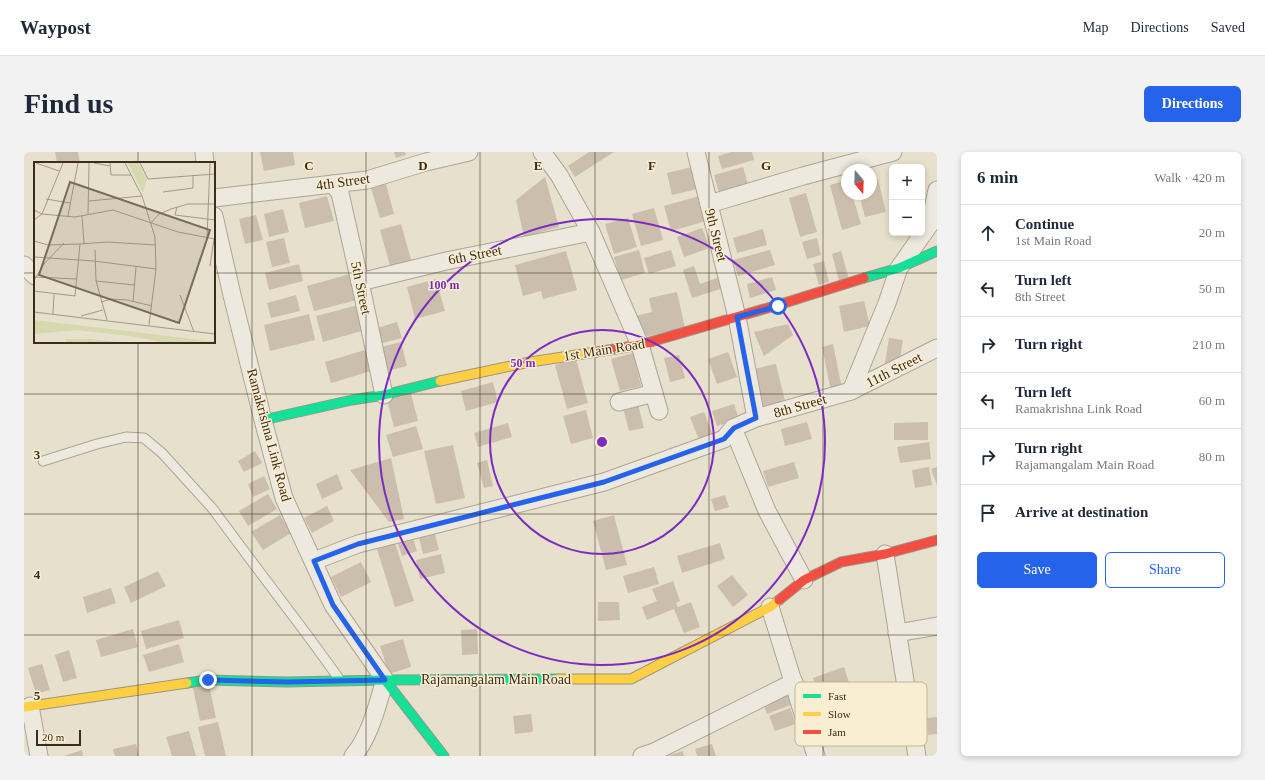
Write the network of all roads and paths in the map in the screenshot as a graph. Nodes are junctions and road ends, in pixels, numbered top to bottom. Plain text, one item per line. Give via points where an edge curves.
1 (204, 152) edge
2 (469, 152) edge
3 (542, 152) edge
4 (696, 152) edge
5 (893, 152) edge
6 (205, 162) edge
7 (333, 184) junction
8 (937, 190) edge
9 (215, 198) edge
10 (709, 204) junction
11 (215, 222) edge
12 (591, 232) junction
13 (937, 251) edge
14 (24, 265) edge
15 (899, 268) junction
16 (34, 275) edge
17 (360, 282) junction
18 (737, 317) junction
19 (640, 345) junction
20 (937, 348) edge
21 (851, 391) junction
22 (654, 393) junction
23 (384, 395) junction
24 (619, 402) dead end
25 (659, 411) dead end
26 (756, 418) junction
27 (263, 420) junction
28 (734, 428) junction
29 (43, 461) dead end
30 (937, 540) edge
31 (885, 554) junction
32 (314, 561) junction
33 (804, 580) junction
34 (770, 607) junction
35 (937, 626) edge
36 (897, 633) junction
37 (385, 680) junction
38 (341, 681) junction
39 (794, 682) junction
40 (905, 682) edge
41 (795, 685) edge
42 (27, 707) edge
43 (813, 746) edge
44 (915, 746) edge
45 (39, 756) edge
46 (353, 756) edge
47 (444, 756) edge
48 (642, 756) edge
49 (816, 756) edge
50 (917, 756) edge

1 - 6 street
2 - 7 street, 4th Street via 367,180
3 - 12 street via 559,175
4 - 10 street, 9th Street
5 - 10 street
7 - 9 street, 4th Street
7 - 17 street, 5th Street via 340,193
8 - 15 street via 930,224
10 - 18 street, 9th Street
11 - 27 street, Ramakrishna Link Road
12 - 17 street, 6th Street via 446,261
12 - 19 street
13 - 15 street, 1st Main Road
14 - 16 street
15 - 18 street, 1st Main Road
15 - 21 street
17 - 23 street, 5th Street
18 - 19 street, 1st Main Road
18 - 26 street, 8th Street
19 - 22 street
19 - 23 street, 1st Main Road via 530,362 454,377
20 - 21 street, 11th Street
21 - 26 street, 8th Street
22 - 24 street
22 - 25 street
23 - 27 street, 1st Main Road
26 - 28 street
27 - 32 street, Ramakrishna Link Road via 284,498
28 - 32 street via 724,439 604,482 358,544
28 - 33 street via 767,511
29 - 38 lane via 126,437 144,438 162,453 212,508
30 - 31 street, Rajamangalam Main Road
31 - 33 street, Rajamangalam Main Road via 841,562
31 - 36 street
32 - 37 street, Ramakrishna Link Road via 333,605
33 - 34 street, Rajamangalam Main Road
34 - 37 street, Rajamangalam Main Road via 631,679
34 - 39 street
35 - 36 street
36 - 40 street
37 - 38 street, Rajamangalam Main Road
37 - 46 street via 370,726
37 - 47 street, Ramakrishna Link Road
38 - 42 street, Rajamangalam Main Road via 208,680
39 - 41 street
39 - 48 street
42 - 45 street
43 - 49 street
44 - 50 street

